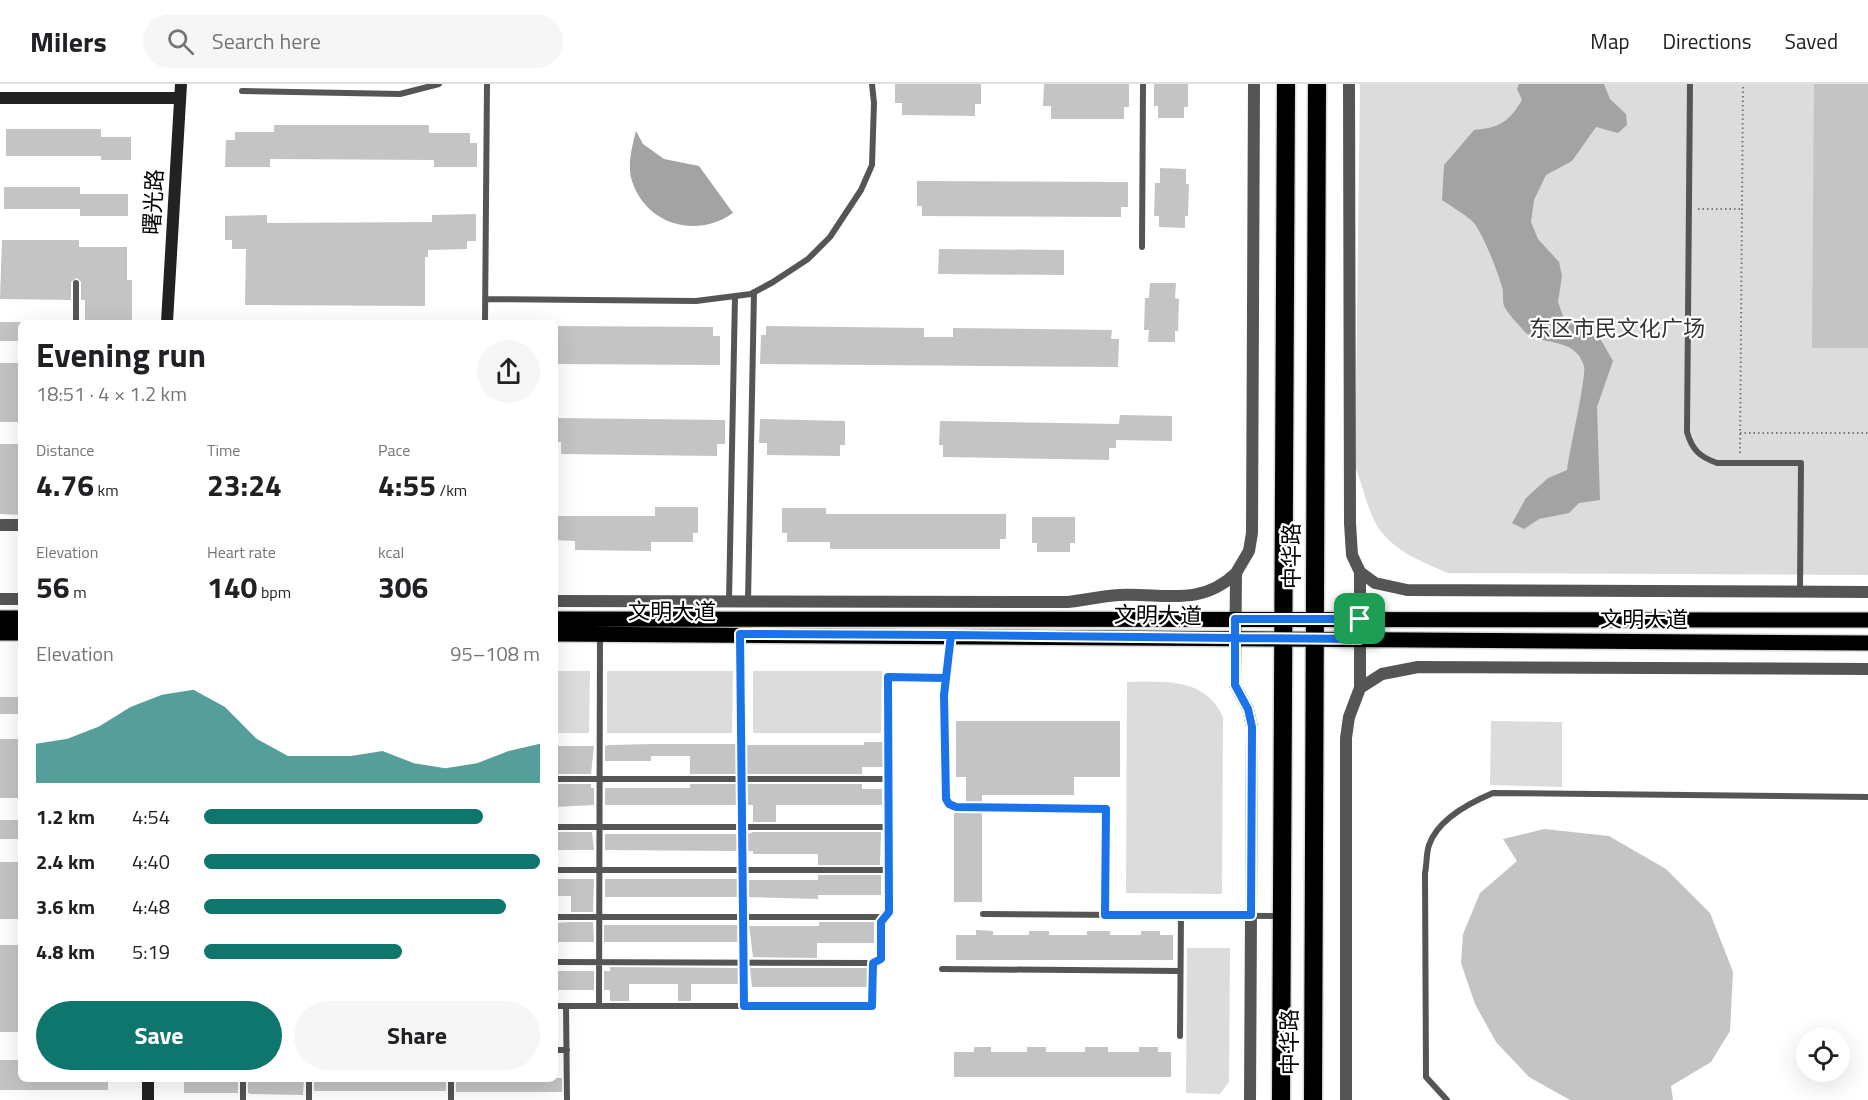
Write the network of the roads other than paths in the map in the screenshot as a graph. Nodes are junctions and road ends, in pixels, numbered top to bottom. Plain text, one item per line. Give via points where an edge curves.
1 (181, 84) edge
2 (439, 84) edge
3 (487, 84) edge
4 (873, 84) edge
5 (1143, 84) edge
6 (1254, 84) edge
7 (1286, 84) edge
8 (1317, 84) edge
9 (1349, 84) edge
10 (1690, 84) edge
11 (242, 91) dead end
12 (0, 98) edge
13 (180, 98) junction
14 (1142, 247) dead end
15 (76, 283) dead end
16 (754, 292) junction
17 (735, 296) junction
18 (486, 299) junction
19 (76, 320) edge
20 (167, 320) edge
21 (485, 320) edge
22 (0, 525) edge
23 (18, 525) edge
24 (1360, 572) junction
25 (1236, 573) junction
26 (1800, 591) junction
27 (1868, 592) edge
28 (0, 599) edge
29 (18, 599) edge
30 (558, 601) edge
31 (729, 601) junction
32 (748, 601) junction
33 (0, 618) edge
34 (18, 618) edge
35 (558, 619) edge
36 (1235, 619) junction
37 (1283, 619) junction
38 (1314, 619) junction
39 (1360, 619) junction
40 (1868, 620) edge
41 (0, 633) edge
42 (18, 633) edge
43 (558, 634) edge
44 (600, 634) junction
45 (740, 634) junction
46 (951, 635) junction
47 (1235, 638) junction
48 (1283, 639) junction
49 (1314, 639) junction
50 (1360, 639) junction
51 (1868, 643) edge
52 (1868, 669) edge
53 (946, 678) junction
54 (1360, 688) junction
55 (558, 779) edge
56 (600, 779) junction
57 (742, 779) junction
58 (888, 779) junction
59 (1868, 796) edge
60 (558, 827) edge
61 (600, 827) junction
62 (742, 827) junction
63 (889, 827) junction
64 (558, 870) edge
65 (599, 870) junction
66 (743, 870) junction
67 (889, 870) junction
68 (983, 914) dead end
69 (1105, 915) junction
70 (1181, 915) junction
71 (1251, 915) junction
72 (1282, 916) junction
73 (558, 917) edge
74 (599, 917) junction
75 (744, 917) junction
76 (885, 917) junction
77 (558, 962) edge
78 (599, 962) junction
79 (744, 963) junction
80 (873, 963) junction
81 (942, 969) dead end
82 (1180, 971) junction
83 (558, 1006) edge
84 (567, 1006) junction
85 (599, 1006) junction
86 (744, 1006) junction
87 (1180, 1036) dead end
88 (558, 1050) edge
89 (567, 1050) junction
90 (148, 1082) edge
91 (243, 1082) edge
92 (309, 1082) edge
93 (451, 1082) edge
94 (148, 1100) edge
95 (243, 1100) edge
96 (309, 1100) edge
97 (451, 1100) edge
98 (567, 1100) edge
99 (1250, 1100) edge
100 (1281, 1100) edge
101 (1313, 1100) edge
102 (1346, 1100) edge
103 (1447, 1100) edge

1 - 13 street, 曙光路
2 - 11 lane via 400,94
3 - 18 lane
4 - 16 lane via 872,165 848,210 830,237 808,259
5 - 14 lane
6 - 25 street via 1252,533 1249,551
7 - 37 highway, 中华路
8 - 38 highway, 中华路
9 - 24 street via 1350,523 1352,555
10 - 26 lane via 1687,432 1691,446 1717,463 1801,463
12 - 13 street
13 - 20 street, 曙光路
15 - 19 lane
16 - 17 lane
16 - 32 lane
17 - 18 lane via 696,301
17 - 31 lane
18 - 21 lane
22 - 23 street
24 - 26 street via 1375,583 1407,590
24 - 39 street
25 - 32 street via 1212,592 1173,596 1119,595 1068,602
25 - 36 street
26 - 27 street
28 - 29 street
30 - 31 street
31 - 32 street
33 - 34 main road
35 - 36 main road, 文明大道
36 - 37 main road, 文明大道
36 - 47 street
37 - 38 main road, 文明大道
37 - 48 highway, 中华路
38 - 39 main road, 文明大道
38 - 49 highway, 中华路
39 - 40 main road, 文明大道
39 - 50 street
41 - 42 main road
43 - 44 main road, 文明大道
44 - 45 main road, 文明大道
44 - 56 lane
45 - 46 main road, 文明大道
45 - 57 lane
46 - 47 main road, 文明大道
46 - 53 lane
47 - 48 main road, 文明大道
47 - 71 street via 1235,685 1248,709 1252,727
48 - 49 main road, 文明大道
48 - 72 highway, 中华路
49 - 50 main road, 文明大道
49 - 101 highway, 中华路
50 - 51 main road, 文明大道
50 - 54 street
52 - 54 street via 1418,667 1382,674
53 - 58 lane via 888,677
53 - 69 lane via 949,804 1106,809
54 - 102 street via 1346,738
55 - 56 lane
56 - 57 lane
56 - 61 lane
57 - 58 lane
57 - 62 lane
58 - 63 lane
59 - 103 lane via 1493,793 1470,803 1444,823 1429,844 1425,873 1426,1077
60 - 61 lane
61 - 62 lane
61 - 65 lane
62 - 63 lane
62 - 66 lane
63 - 67 lane
64 - 65 lane
65 - 66 lane
65 - 74 lane
66 - 67 lane
66 - 75 lane
67 - 76 lane via 889,912
68 - 69 lane
69 - 70 lane
70 - 71 lane
70 - 82 lane
71 - 72 lane
71 - 99 street
72 - 100 highway, 中华路
73 - 74 lane
74 - 75 lane
74 - 78 lane
75 - 76 lane
75 - 79 lane
76 - 80 lane via 881,922 881,959
77 - 78 lane
78 - 79 lane
78 - 85 lane
79 - 80 lane
79 - 86 lane
80 - 86 lane via 872,1006
81 - 82 lane
82 - 87 lane
83 - 84 lane
84 - 85 lane
84 - 89 lane
85 - 86 lane
88 - 89 lane
89 - 98 lane
90 - 94 street
91 - 95 lane
92 - 96 lane
93 - 97 lane

